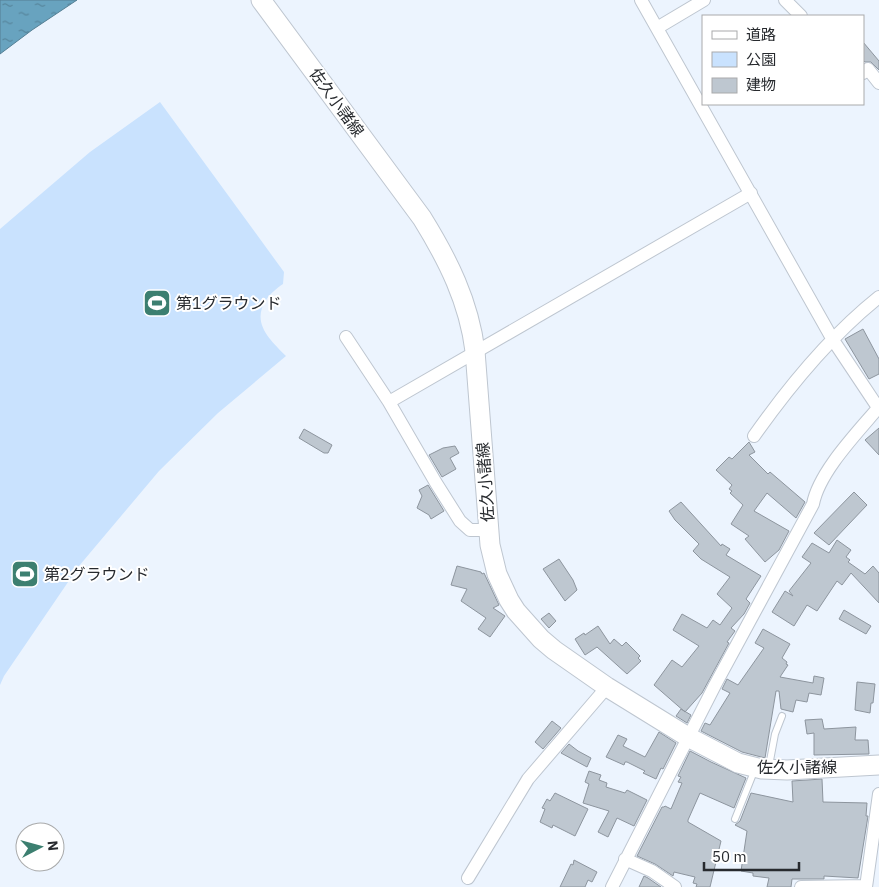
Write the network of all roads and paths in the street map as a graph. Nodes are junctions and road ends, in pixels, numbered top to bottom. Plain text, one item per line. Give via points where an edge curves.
1 (261, 0) edge
2 (641, 0) edge
3 (704, 0) edge
4 (785, 0) edge
5 (800, 15) edge
6 (657, 28) junction
7 (864, 72) edge
8 (879, 83) edge
9 (751, 193) junction
10 (879, 297) edge
11 (346, 337) dead end
12 (833, 340) junction
13 (475, 351) junction
14 (389, 402) junction
15 (878, 408) edge
16 (754, 436) dead end
17 (488, 530) junction
18 (607, 687) junction
19 (782, 716) dead end
20 (688, 737) junction
21 (879, 765) edge
22 (762, 769) junction
23 (879, 794) edge
24 (735, 819) dead end
25 (626, 859) junction
26 (468, 878) dead end
27 (866, 886) edge
28 (612, 887) edge
29 (675, 887) edge
30 (801, 887) edge

1 - 13 main road, 佐久小諸線 via 435,239 457,282 470,321
2 - 6 street
3 - 6 street
4 - 5 street
6 - 9 street
7 - 8 street via 868,69
9 - 12 street
9 - 13 street
10 - 12 street
11 - 14 street
12 - 15 street
12 - 16 street via 787,389
13 - 14 street
13 - 17 main road, 佐久小諸線
14 - 17 street via 460,521 470,530
15 - 20 street via 847,445 815,492 808,513
17 - 18 main road, 佐久小諸線 via 497,574 516,612 554,650
18 - 20 main road, 佐久小諸線
18 - 26 street via 528,779
19 - 22 lane
20 - 22 main road, 佐久小諸線 via 738,763
20 - 25 street
21 - 22 main road, 佐久小諸線
22 - 24 lane
23 - 27 street
25 - 28 street
25 - 29 street
27 - 30 street

